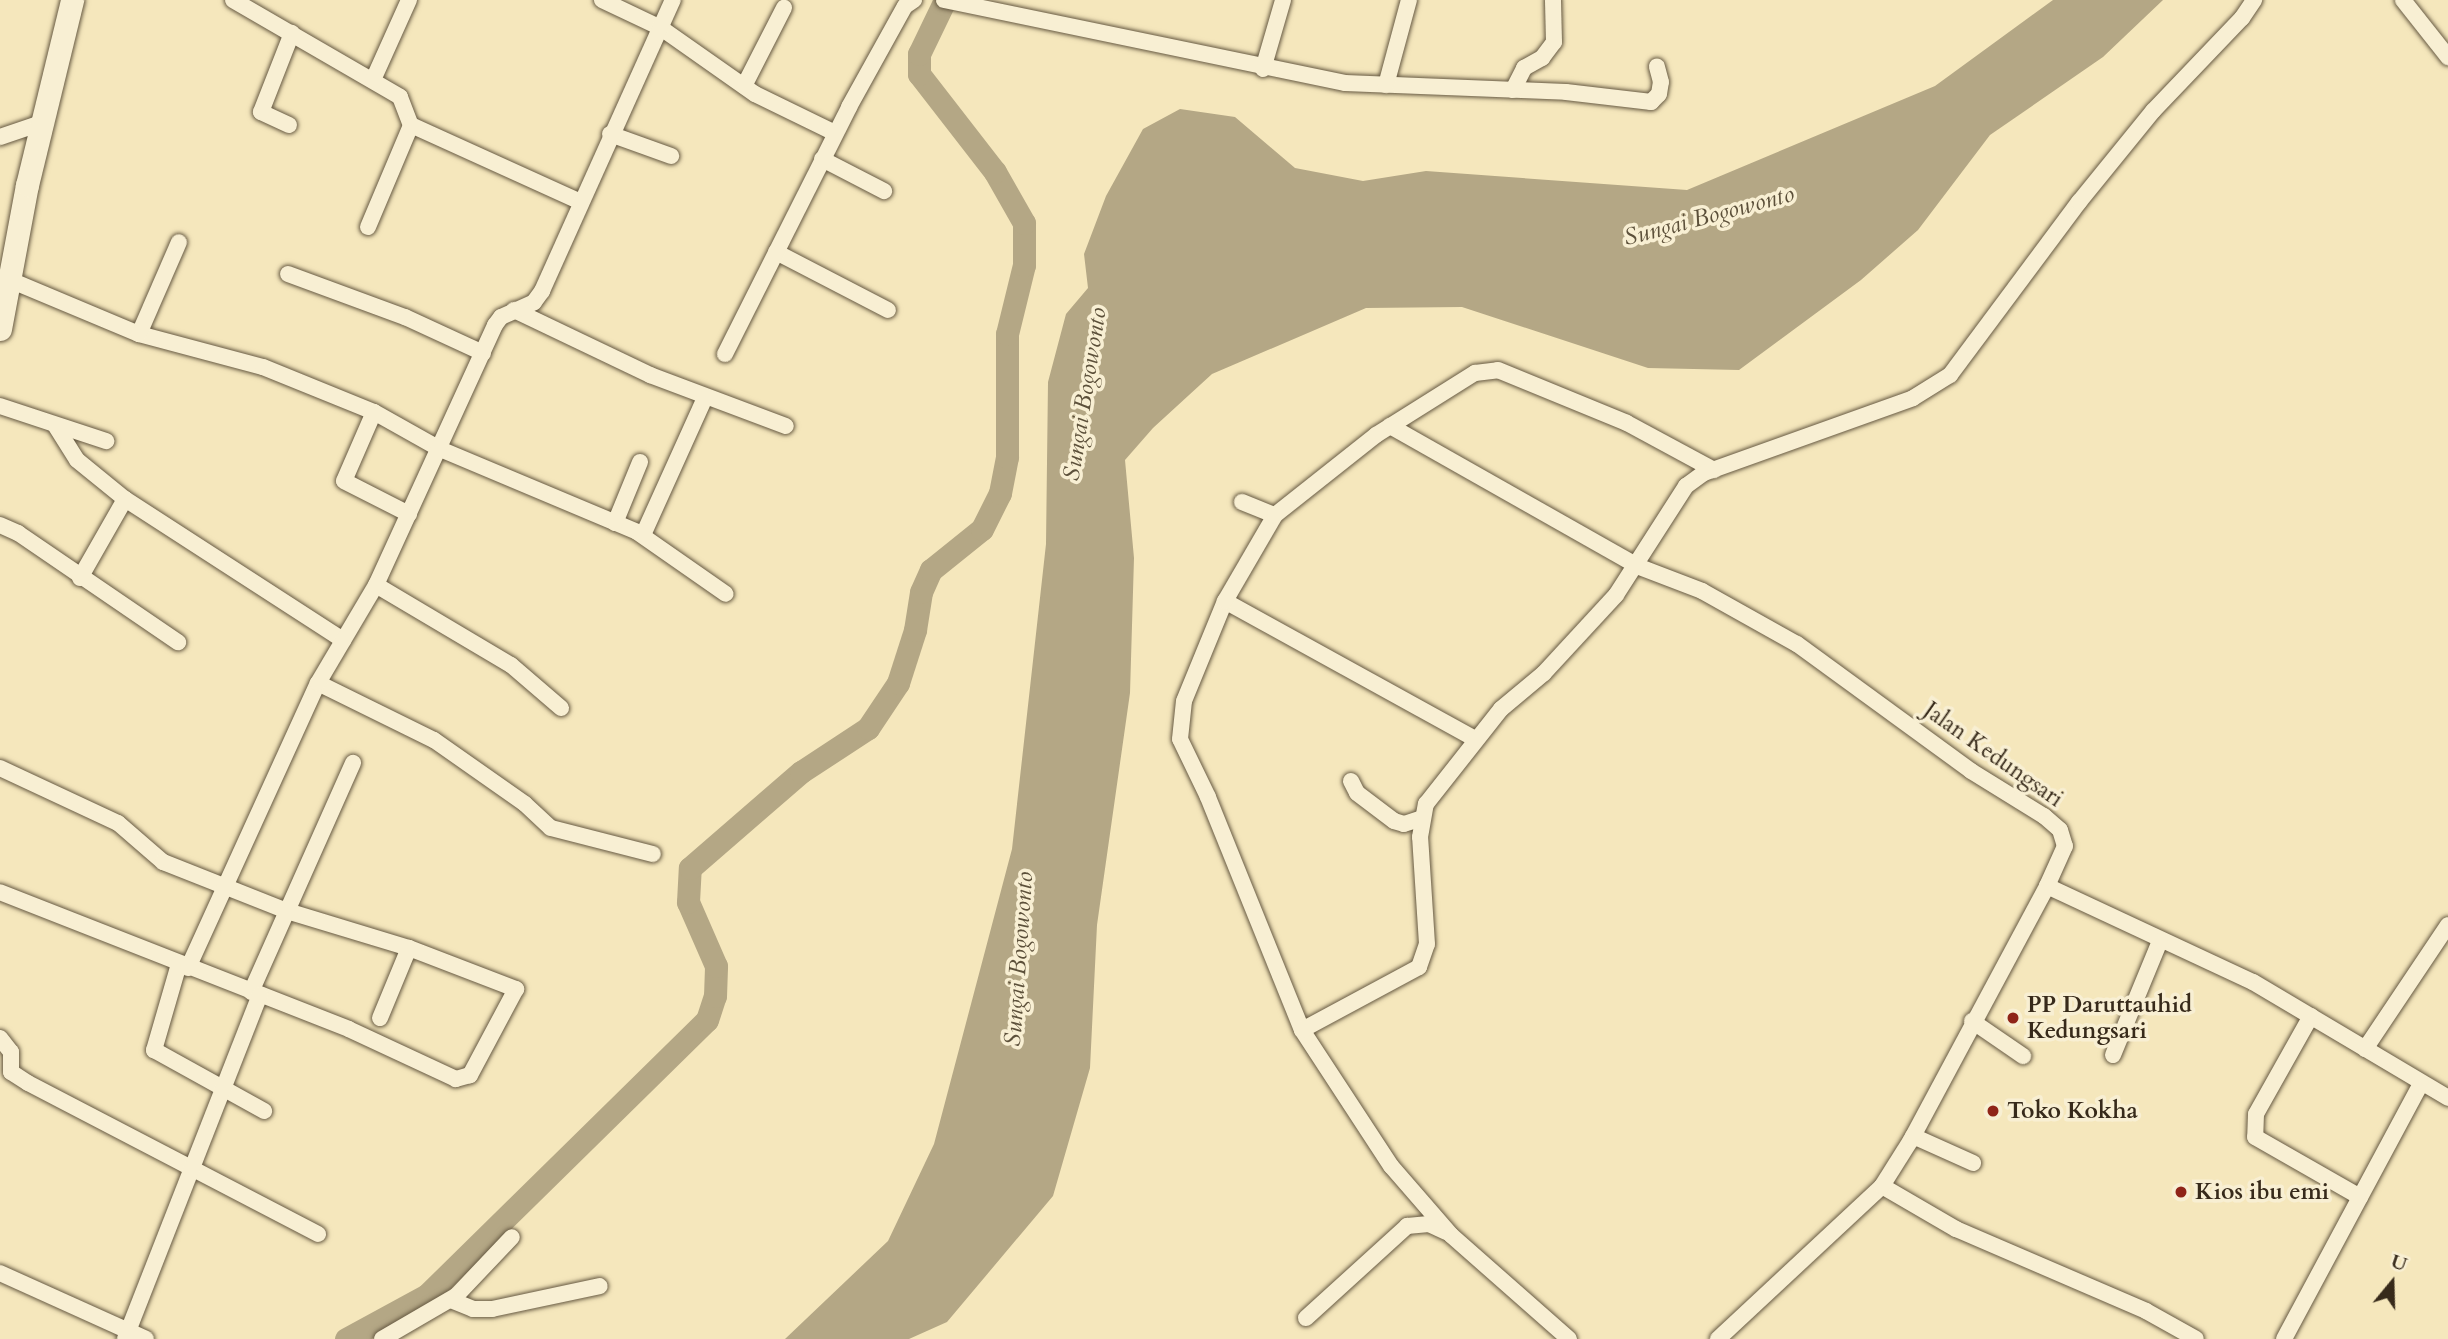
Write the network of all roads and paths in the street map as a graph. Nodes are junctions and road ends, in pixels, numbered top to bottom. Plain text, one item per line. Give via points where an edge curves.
1 (72, 0) edge
2 (233, 0) edge
3 (409, 0) edge
4 (602, 0) edge
5 (673, 0) edge
6 (914, 0) edge
7 (944, 0) edge
8 (1283, 0) edge
9 (1409, 0) edge
10 (1553, 0) edge
11 (2254, 0) edge
12 (2403, 0) edge
13 (784, 8) dead end
14 (661, 28) junction
15 (292, 33) junction
16 (2448, 57) edge
17 (1657, 67) dead end
18 (1263, 69) junction
19 (373, 80) junction
20 (1386, 85) junction
21 (744, 86) junction
22 (1513, 90) junction
23 (44, 122) junction
24 (289, 125) dead end
25 (411, 125) junction
26 (835, 133) junction
27 (610, 134) junction
28 (0, 137) edge
29 (671, 156) dead end
30 (822, 159) junction
31 (884, 191) dead end
32 (581, 202) junction
33 (368, 227) dead end
34 (179, 242) dead end
35 (776, 252) junction
36 (288, 274) dead end
37 (10, 280) junction
38 (514, 310) junction
39 (888, 310) dead end
40 (0, 329) edge
41 (139, 334) junction
42 (483, 353) junction
43 (724, 354) dead end
44 (705, 398) junction
45 (0, 406) edge
46 (374, 412) junction
47 (55, 425) junction
48 (786, 426) dead end
49 (1390, 426) junction
50 (106, 441) dead end
51 (440, 449) junction
52 (640, 462) dead end
53 (1714, 470) junction
54 (125, 499) junction
55 (1242, 502) dead end
56 (409, 513) junction
57 (1275, 514) junction
58 (615, 523) junction
59 (0, 525) edge
60 (643, 535) junction
61 (1637, 566) junction
62 (80, 578) junction
63 (376, 585) junction
64 (726, 593) dead end
65 (1225, 601) junction
66 (343, 640) junction
67 (178, 642) dead end
68 (318, 683) junction
69 (561, 708) dead end
70 (1475, 739) junction
71 (352, 763) dead end
72 (0, 768) edge
73 (1351, 781) dead end
74 (1422, 818) junction
75 (653, 854) dead end
76 (225, 886) junction
77 (2048, 886) junction
78 (0, 892) edge
79 (287, 911) junction
80 (2448, 926) edge
81 (2160, 941) junction
82 (409, 948) junction
83 (184, 966) junction
84 (256, 993) junction
85 (2311, 1016) junction
86 (380, 1018) dead end
87 (1972, 1021) junction
88 (1302, 1030) junction
89 (0, 1038) edge
90 (2365, 1049) junction
91 (2113, 1055) dead end
92 (2023, 1056) dead end
93 (2421, 1083) junction
94 (223, 1088) junction
95 (2448, 1098) edge
96 (264, 1111) dead end
97 (1913, 1136) junction
98 (1973, 1163) dead end
99 (192, 1166) junction
100 (1882, 1186) junction
101 (2360, 1197) junction
102 (318, 1234) dead end
103 (1451, 1236) junction
104 (512, 1237) dead end
105 (0, 1273) edge
106 (600, 1286) dead end
107 (451, 1300) junction
108 (1306, 1318) dead end
109 (127, 1335) edge
110 (146, 1339) edge
111 (382, 1339) edge
112 (1569, 1339) edge
113 (1718, 1339) edge
114 (2196, 1339) edge
115 (2284, 1339) edge

1 - 23 main road
2 - 15 street
3 - 19 street
4 - 14 street
5 - 14 street
6 - 26 street via 905,6
7 - 18 street
8 - 18 street
9 - 20 street
10 - 22 street via 1554,42 1542,58 1524,68
11 - 53 street via 2095,182 1950,375 1913,398
12 - 16 street
13 - 21 street
14 - 21 street
14 - 27 street
15 - 19 street
15 - 24 street via 261,112
17 - 22 street via 1661,82 1651,102
18 - 20 street
19 - 25 street via 400,97
20 - 22 street
21 - 26 street
23 - 28 street
23 - 37 main road
25 - 32 street
25 - 33 street
26 - 30 street
27 - 29 street
27 - 32 street
30 - 31 street
30 - 35 street
32 - 38 street via 542,290 534,302
34 - 41 street
35 - 39 street
35 - 43 street
36 - 42 street via 405,317
37 - 40 main road
37 - 41 street
38 - 42 street via 495,326
38 - 44 street
41 - 46 street via 263,367
42 - 51 street
44 - 48 street
44 - 60 street
45 - 47 street
46 - 51 street
46 - 56 street via 344,481
47 - 50 street
47 - 54 street via 77,460
49 - 53 street via 1475,373 1498,370 1627,423
49 - 57 street via 1329,468
49 - 61 street
51 - 56 street
51 - 58 street
52 - 58 street
53 - 61 street via 1686,486
54 - 62 street
54 - 66 street
55 - 57 street
56 - 63 street
57 - 65 street
58 - 60 street
59 - 62 street
60 - 64 street
61 - 70 street via 1584,633
61 - 77 street, Jalan Kedungsari via 1702,591 1797,644 1971,771 2044,816 2060,830 2065,846
62 - 67 street
63 - 66 street
63 - 69 street via 511,665
65 - 70 street
65 - 88 street via 1184,701 1180,739
66 - 68 street
68 - 75 street via 434,740 525,804 551,828
68 - 76 street
70 - 74 street via 1436,788
71 - 79 street
72 - 76 street via 117,823 163,862
73 - 74 street via 1357,793 1398,823
74 - 88 street via 1425,956 1407,974
76 - 79 street
76 - 83 street
77 - 81 street
77 - 87 street
78 - 83 street
79 - 82 street
79 - 84 street
80 - 90 street
81 - 85 street via 2253,982
81 - 91 street
82 - 84 street via 516,989 464,1080
82 - 86 street
83 - 84 street
83 - 94 street via 154,1050
84 - 94 street
85 - 90 street
85 - 101 street via 2256,1114 2255,1137
87 - 92 street
87 - 97 street
88 - 103 street via 1391,1166
89 - 99 street via 11,1052 11,1072
90 - 93 street
93 - 95 street
93 - 101 street
94 - 96 street
94 - 99 street
97 - 98 street
97 - 100 street
99 - 102 street
99 - 109 street
100 - 113 street
100 - 114 street via 1956,1230 2146,1311
101 - 115 street
103 - 108 street via 1429,1224 1407,1226
103 - 112 street
104 - 107 street
105 - 109 street
106 - 107 street via 492,1309 473,1309
107 - 111 street
109 - 110 street

